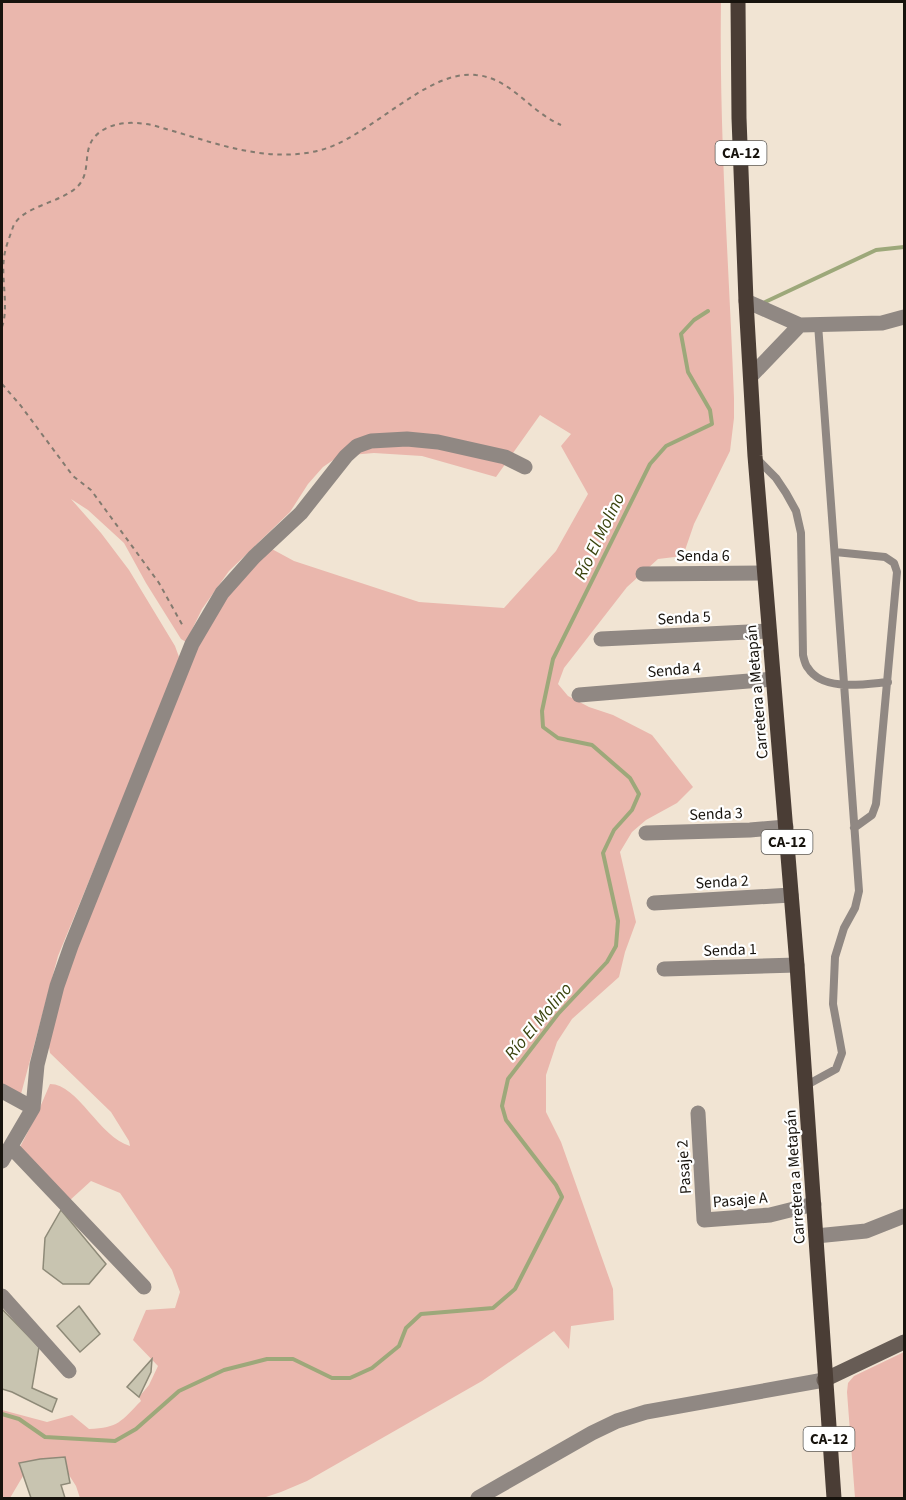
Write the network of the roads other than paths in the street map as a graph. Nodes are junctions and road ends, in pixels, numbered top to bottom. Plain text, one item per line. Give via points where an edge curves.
1 (738, 2) edge
2 (746, 301) junction
3 (904, 317) edge
4 (818, 324) junction
5 (800, 325) junction
6 (751, 376) junction
7 (755, 456) junction
8 (525, 467) dead end
9 (835, 552) junction
10 (763, 573) junction
11 (643, 574) dead end
12 (769, 631) junction
13 (601, 639) dead end
14 (773, 679) junction
15 (888, 682) junction
16 (844, 686) junction
17 (579, 695) dead end
18 (786, 827) junction
19 (854, 828) junction
20 (646, 833) dead end
21 (791, 895) junction
22 (654, 903) dead end
23 (797, 965) junction
24 (664, 969) dead end
25 (806, 1086) junction
26 (2, 1091) edge
27 (33, 1108) junction
28 (698, 1113) dead end
29 (11, 1147) junction
30 (2, 1161) edge
31 (814, 1204) junction
32 (904, 1216) edge
33 (704, 1220) joint
34 (816, 1236) junction
35 (144, 1287) dead end
36 (2, 1296) edge
37 (904, 1342) edge
38 (69, 1371) dead end
39 (824, 1380) junction
40 (478, 1498) edge
41 (834, 1498) edge

1 - 2 main road, Carretera a Metapán / CA-12
2 - 5 street
2 - 6 main road, Carretera a Metapán / CA-12
3 - 4 street via 882,323
4 - 5 street
4 - 9 lane
5 - 6 street
6 - 7 main road, Carretera a Metapán / CA-12
7 - 10 main road, Carretera a Metapán / CA-12
7 - 16 lane via 776,478 796,511 801,533 803,655 807,668 817,678
8 - 27 street via 505,457 438,442 384,439 357,446 301,513 254,556 222,593 192,644 57,986 37,1065
9 - 15 lane via 885,557 894,563 897,572
9 - 16 lane
10 - 11 street, Senda 6
10 - 12 main road, Carretera a Metapán / CA-12
12 - 13 street, Senda 5
12 - 14 main road, Carretera a Metapán / CA-12
14 - 17 street, Senda 4
14 - 18 main road, Carretera a Metapán / CA-12
15 - 16 lane
15 - 19 lane via 876,804 872,814
16 - 19 lane
18 - 20 street, Senda 3
18 - 21 main road, Carretera a Metapán / CA-12
19 - 25 lane via 859,891 835,957 833,1004 842,1053 836,1069
21 - 22 street, Senda 2
21 - 23 main road, Carretera a Metapán / CA-12
23 - 24 street, Senda 1
23 - 25 main road, Carretera a Metapán / CA-12
25 - 31 main road, Carretera a Metapán / CA-12
26 - 27 street
27 - 29 street
28 - 33 street, Pasaje 2
29 - 30 street
29 - 35 street
31 - 33 street, Pasaje A via 770,1215
31 - 34 main road, Carretera a Metapán / CA-12
32 - 34 street via 866,1231
34 - 39 main road, Carretera a Metapán / CA-12
36 - 38 street
37 - 39 main road
39 - 40 street via 646,1412 617,1421
39 - 41 main road, CA-12

